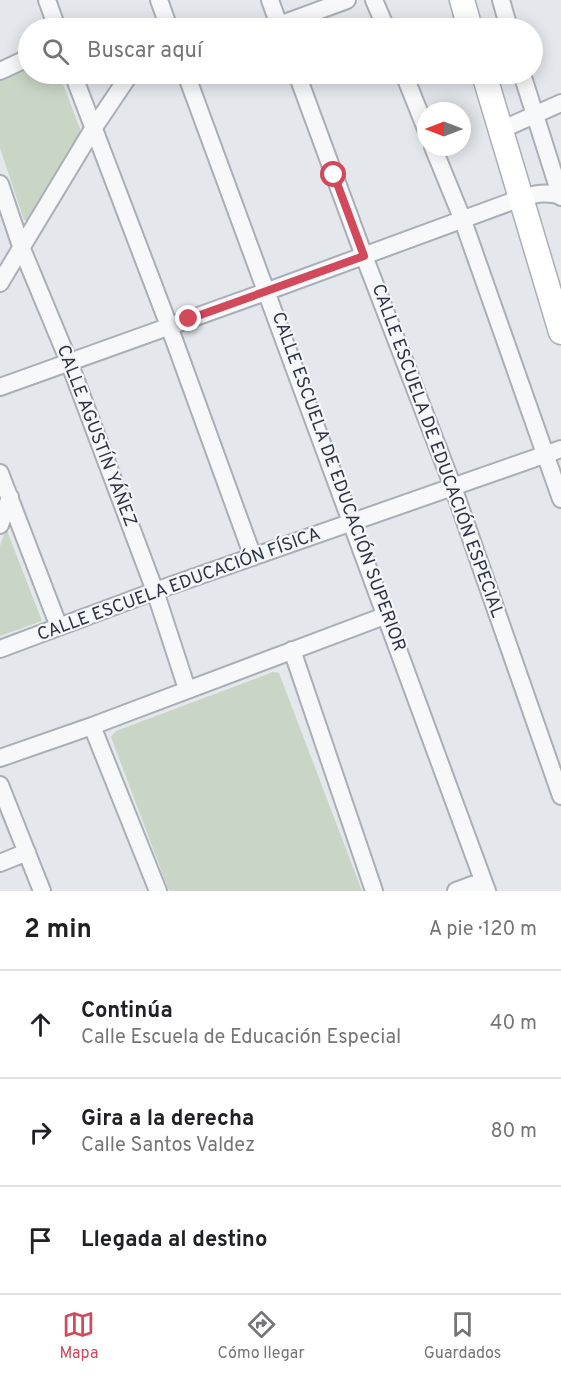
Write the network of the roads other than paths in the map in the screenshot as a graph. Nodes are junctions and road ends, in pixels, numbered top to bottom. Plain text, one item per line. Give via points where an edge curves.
1 (47, 0) edge
2 (159, 0) edge
3 (270, 0) edge
4 (347, 0) edge
5 (374, 0) edge
6 (462, 0) edge
7 (501, 0) edge
8 (53, 18) edge
9 (163, 18) edge
10 (274, 18) edge
11 (302, 18) edge
12 (382, 18) edge
13 (467, 18) edge
14 (506, 18) edge
15 (18, 63) edge
16 (0, 71) edge
17 (77, 84) edge
18 (123, 84) edge
19 (190, 84) edge
20 (301, 84) edge
21 (408, 84) edge
22 (487, 84) edge
23 (525, 84) edge
24 (561, 103) edge
25 (417, 106) edge
26 (535, 115) junction
27 (93, 129) junction
28 (501, 130) junction
29 (437, 156) edge
30 (0, 184) edge
31 (561, 196) edge
32 (520, 198) junction
33 (462, 218) junction
34 (22, 249) junction
35 (364, 256) junction
36 (0, 283) edge
37 (268, 291) junction
38 (169, 326) junction
39 (561, 332) edge
40 (69, 362) junction
41 (0, 387) edge
42 (561, 449) edge
43 (545, 455) junction
44 (0, 473) edge
45 (453, 487) junction
46 (10, 497) junction
47 (561, 499) edge
48 (353, 522) junction
49 (0, 525) edge
50 (253, 557) junction
51 (155, 591) junction
52 (387, 615) junction
53 (59, 627) junction
54 (0, 649) edge
55 (292, 650) junction
56 (188, 688) junction
57 (92, 726) junction
58 (0, 758) edge
59 (0, 785) edge
60 (561, 796) edge
61 (27, 852) junction
62 (0, 863) edge
63 (485, 886) edge
64 (42, 891) edge
65 (158, 891) edge
66 (374, 891) edge
67 (456, 891) edge

1 - 8 street
2 - 9 street
3 - 10 street
4 - 11 street
5 - 12 street
6 - 13 street
7 - 14 street
15 - 16 street
17 - 27 street
18 - 27 street
19 - 37 street, CALLE ESCUELA DE EDUCACIÓN SUPERIOR
20 - 35 street, CALLE ESCUELA DE EDUCACIÓN ESPECIAL
21 - 25 street
22 - 28 street
23 - 26 street
24 - 26 street
26 - 28 street
26 - 31 street
27 - 34 street
27 - 38 street
28 - 32 street
29 - 33 street
30 - 34 street, CALLE AGUSTÍN YÁÑEZ
31 - 32 street via 538,193
32 - 33 street
32 - 39 street
33 - 35 street
33 - 43 street
34 - 36 street
34 - 40 street, CALLE AGUSTÍN YÁÑEZ
35 - 37 street
35 - 45 street, CALLE ESCUELA DE EDUCACIÓN ESPECIAL
37 - 38 street
37 - 48 street, CALLE ESCUELA DE EDUCACIÓN SUPERIOR
38 - 40 street
38 - 50 street
40 - 41 street
40 - 51 street, CALLE AGUSTÍN YÁÑEZ
42 - 43 street, CALLE ESCUELA EDUCACIÓN FÍSICA
43 - 45 street, CALLE ESCUELA EDUCACIÓN FÍSICA
43 - 47 street
44 - 46 street
45 - 48 street, CALLE ESCUELA EDUCACIÓN FÍSICA
45 - 60 street, CALLE ESCUELA DE EDUCACIÓN ESPECIAL
46 - 49 street
46 - 53 street
48 - 50 street, CALLE ESCUELA EDUCACIÓN FÍSICA
48 - 52 street, CALLE ESCUELA DE EDUCACIÓN SUPERIOR
50 - 51 street, CALLE ESCUELA EDUCACIÓN FÍSICA
51 - 53 street, CALLE ESCUELA EDUCACIÓN FÍSICA
51 - 56 street, CALLE AGUSTÍN YÁÑEZ
52 - 55 street
52 - 63 street, CALLE ESCUELA DE EDUCACIÓN SUPERIOR
53 - 54 street, CALLE ESCUELA EDUCACIÓN FÍSICA
55 - 56 street
55 - 66 street
56 - 57 street
57 - 58 street
57 - 65 street
59 - 61 street
61 - 62 street
61 - 64 street
63 - 67 street

